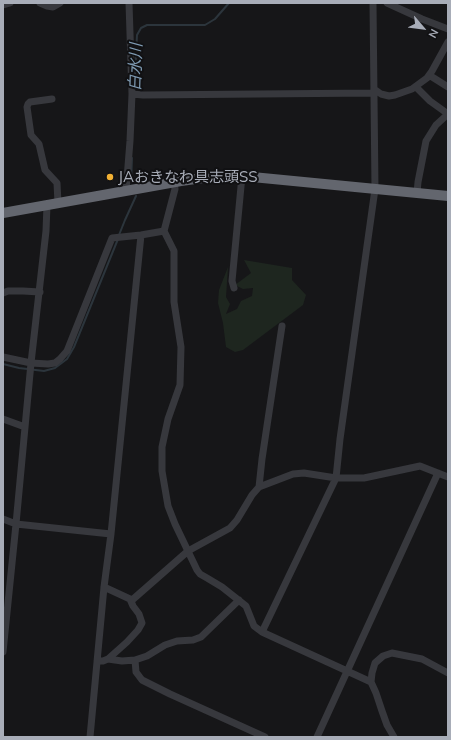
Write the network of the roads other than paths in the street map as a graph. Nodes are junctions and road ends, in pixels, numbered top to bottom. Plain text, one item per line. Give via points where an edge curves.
1 (10, 3) edge
2 (40, 3) edge
3 (60, 3) edge
4 (129, 3) edge
5 (373, 3) edge
6 (387, 3) edge
7 (3, 5) edge
8 (448, 29) edge
9 (448, 42) edge
10 (429, 75) junction
11 (416, 87) junction
12 (448, 87) edge
13 (374, 91) junction
14 (132, 94) junction
15 (52, 99) dead end
16 (448, 114) edge
17 (242, 176) junction
18 (174, 182) junction
19 (375, 189) junction
20 (126, 191) junction
21 (417, 193) junction
22 (448, 196) edge
23 (52, 204) junction
24 (3, 213) edge
25 (164, 230) junction
26 (141, 235) junction
27 (234, 288) dead end
28 (40, 292) junction
29 (3, 293) edge
30 (282, 326) dead end
31 (3, 357) edge
32 (31, 363) junction
33 (3, 419) edge
34 (25, 427) junction
35 (438, 473) junction
36 (448, 477) edge
37 (336, 478) junction
38 (259, 487) junction
39 (3, 519) edge
40 (16, 524) junction
41 (111, 534) junction
42 (188, 551) junction
43 (104, 587) junction
44 (239, 600) junction
45 (131, 601) junction
46 (5, 619) edge
47 (262, 632) junction
48 (3, 652) edge
49 (108, 659) junction
50 (135, 660) junction
51 (97, 661) junction
52 (347, 671) junction
53 (448, 673) edge
54 (372, 682) junction
55 (90, 737) edge
56 (265, 737) edge
57 (317, 737) edge
58 (394, 737) edge

1 - 7 street
2 - 3 street via 53,7
4 - 14 street
5 - 13 street
6 - 8 street
9 - 10 street
10 - 11 street
10 - 12 street
11 - 13 street via 389,96
11 - 16 street
13 - 14 street
13 - 19 street
14 - 20 street
15 - 23 street via 30,102 27,107 31,135 39,144 45,170 57,183
16 - 21 street via 436,125 426,141
17 - 18 highway via 217,176
17 - 19 highway
17 - 27 street via 232,281
18 - 20 highway
18 - 25 street
19 - 21 highway
19 - 37 street
20 - 23 highway
21 - 22 highway
23 - 24 highway
23 - 28 street via 46,232
25 - 26 street
25 - 42 street via 174,251 174,302 181,347 180,385 168,419 162,447 162,471 168,506
26 - 32 street via 112,238 67,350 55,363
26 - 41 street
28 - 29 street via 23,290
28 - 32 street
30 - 38 street
31 - 32 street
32 - 34 street
33 - 34 street
34 - 40 street
35 - 36 street
35 - 37 street via 420,466 364,478
35 - 52 street
37 - 38 street via 304,473 293,474
37 - 47 street
38 - 42 street via 230,528
39 - 40 street
40 - 41 street
40 - 46 street
41 - 43 street
42 - 44 street via 200,574
42 - 45 street
43 - 45 street via 130,598
43 - 51 street
44 - 47 street via 246,606 254,626
44 - 50 street via 201,637 165,645
45 - 49 street via 139,614 141,626
46 - 48 street
47 - 52 street
49 - 50 street
49 - 51 street
50 - 56 street via 136,672 142,680
51 - 55 street
52 - 54 street
52 - 57 street
53 - 54 street via 422,659 392,653 375,663
54 - 58 street via 387,725

